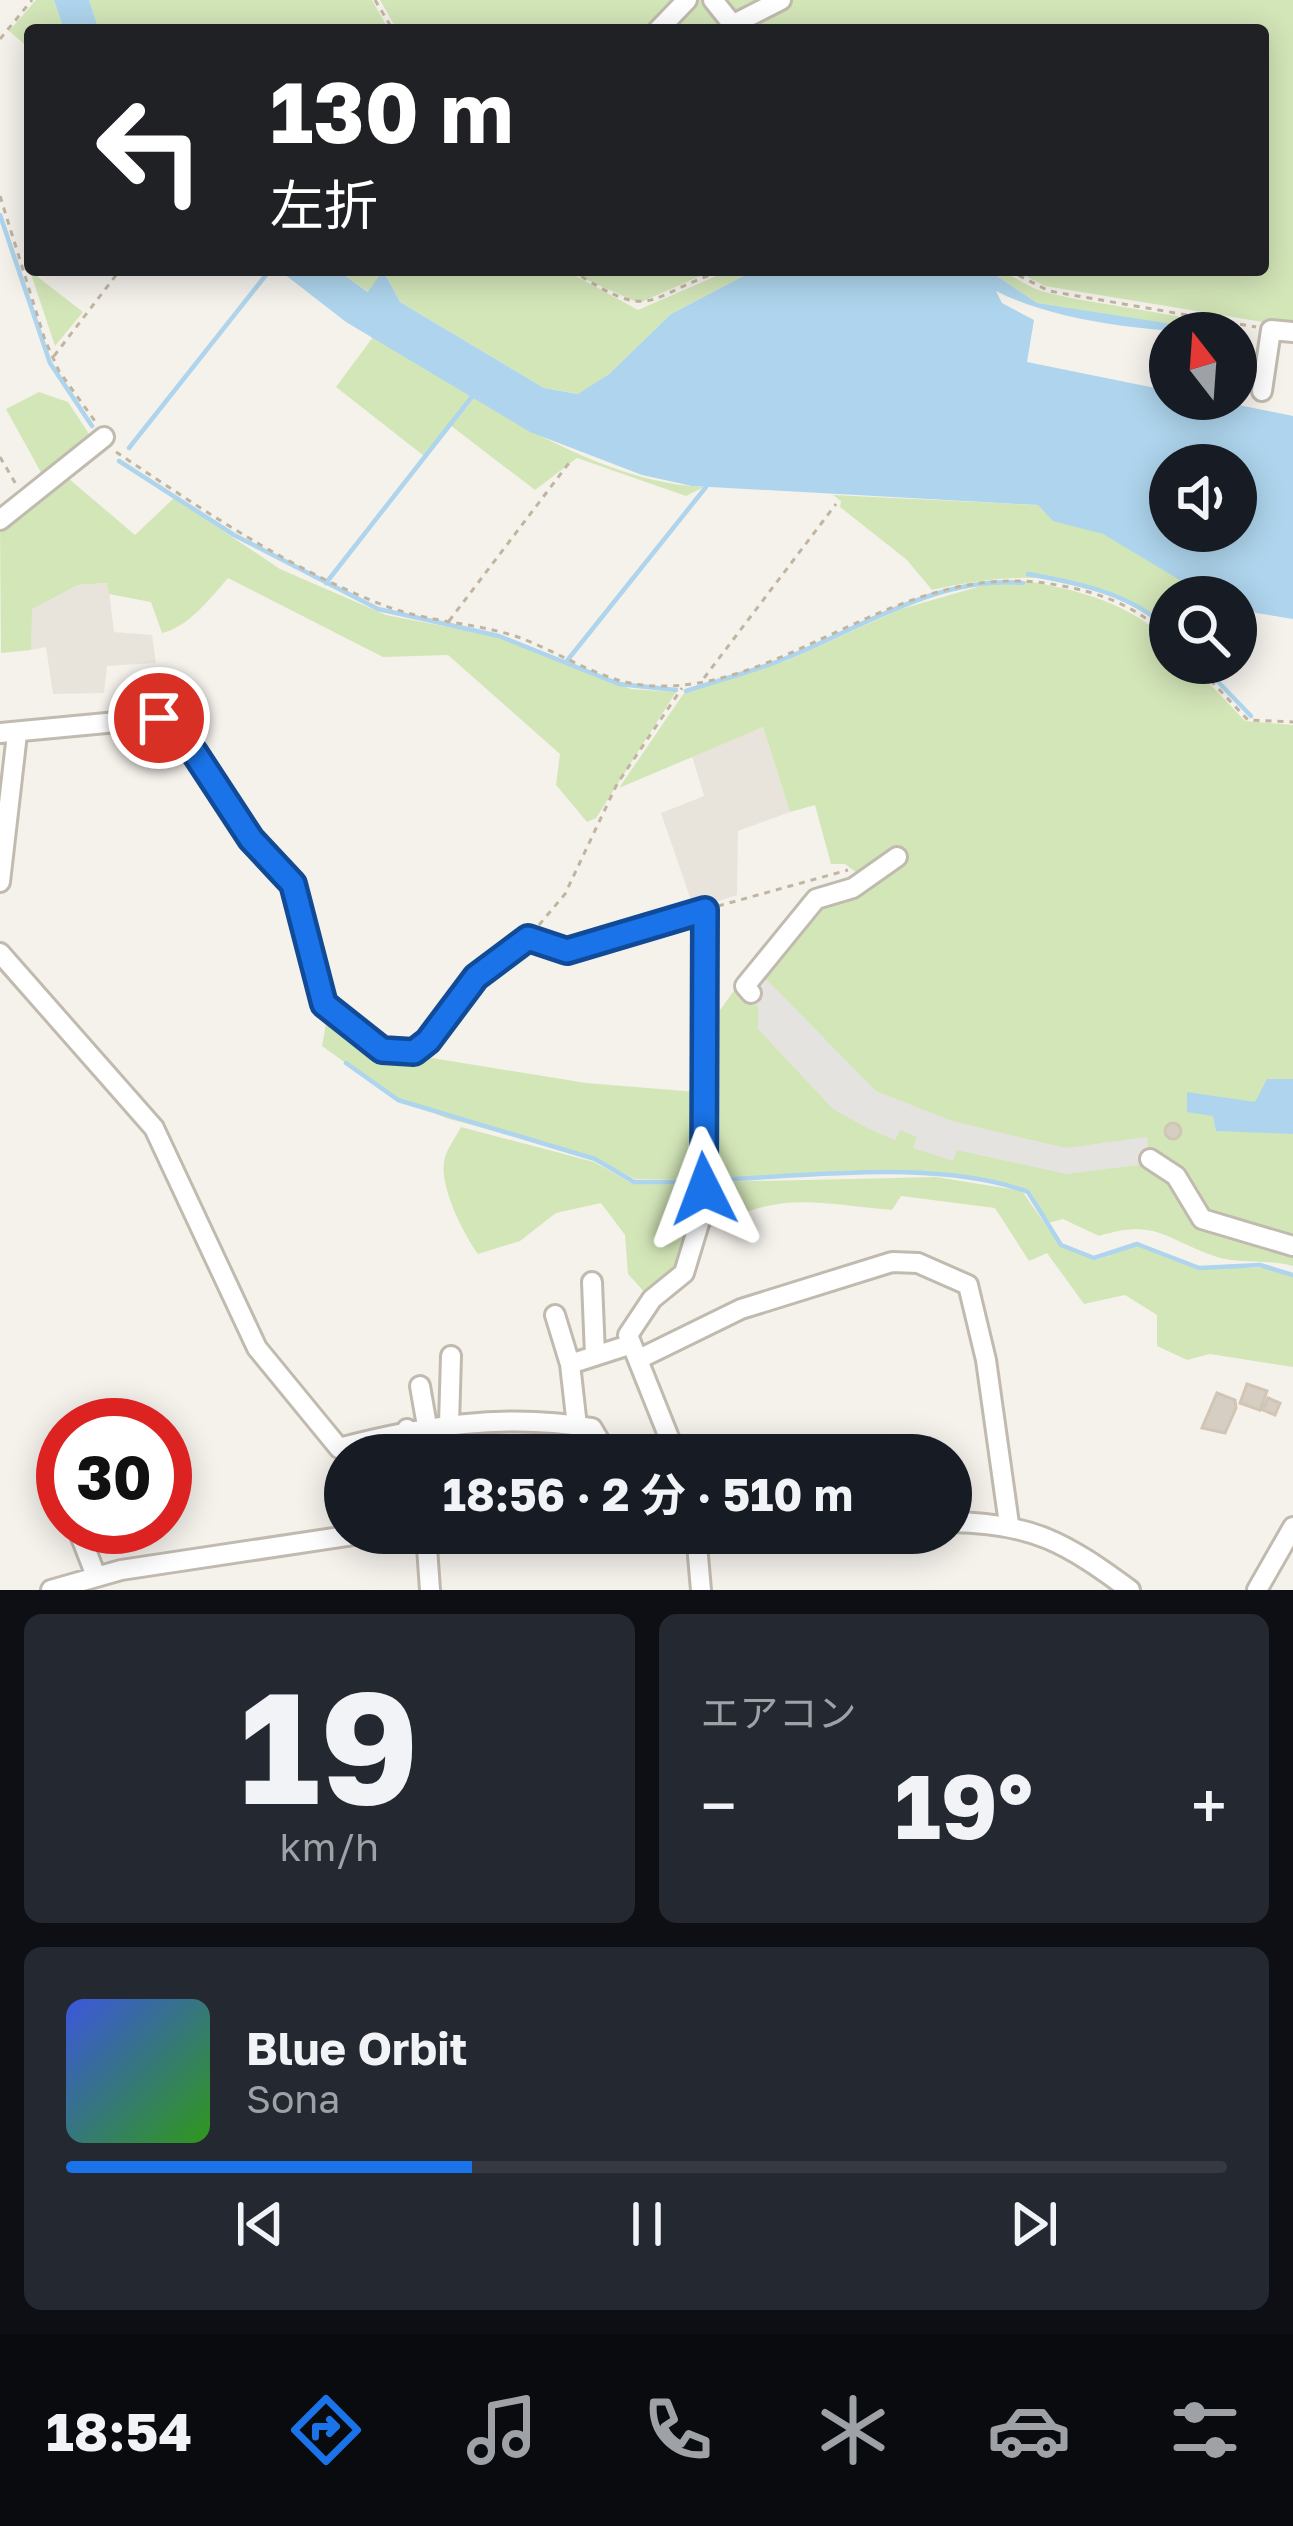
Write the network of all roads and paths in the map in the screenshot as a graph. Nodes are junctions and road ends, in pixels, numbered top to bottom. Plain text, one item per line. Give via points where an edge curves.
1 (32, 0) edge
2 (687, 0) edge
3 (713, 0) edge
4 (781, 0) edge
5 (664, 24) edge
6 (733, 24) edge
7 (740, 24) edge
8 (0, 39) edge
9 (0, 196) edge
10 (24, 270) edge
11 (26, 276) edge
12 (115, 276) edge
13 (582, 276) edge
14 (712, 276) edge
15 (1020, 276) edge
16 (1271, 330) junction
17 (1293, 332) edge
18 (52, 357) junction
19 (1262, 391) dead end
20 (104, 437) junction
21 (0, 457) edge
22 (572, 460) dead end
23 (23, 496) junction
24 (836, 504) dead end
25 (0, 520) edge
26 (1149, 619) edge
27 (448, 622) junction
28 (704, 680) junction
29 (1214, 684) edge
30 (682, 686) junction
31 (1293, 722) edge
32 (9, 734) edge
33 (897, 857) dead end
34 (849, 870) dead end
35 (0, 882) edge
36 (705, 910) junction
37 (528, 938) junction
38 (0, 953) edge
39 (751, 993) dead end
40 (1150, 1159) dead end
41 (1293, 1246) edge
42 (592, 1282) dead end
43 (555, 1316) dead end
44 (635, 1351) junction
45 (595, 1355) junction
46 (451, 1356) dead end
47 (570, 1364) junction
48 (420, 1386) dead end
49 (449, 1424) junction
50 (577, 1426) junction
51 (417, 1428) junction
52 (416, 1434) edge
53 (598, 1434) edge
54 (668, 1434) edge
55 (972, 1523) edge
56 (1009, 1524) junction
57 (1293, 1527) edge
58 (324, 1540) edge
59 (87, 1554) edge
60 (427, 1554) edge
61 (697, 1554) edge
62 (96, 1576) junction
63 (1122, 1587) edge
64 (51, 1590) edge
65 (430, 1590) edge
66 (700, 1590) edge
67 (1257, 1590) edge

1 - 8 path
2 - 5 street
3 - 6 street
4 - 7 street
9 - 10 path
11 - 18 path
12 - 18 path
13 - 14 path via 648,305
15 - 16 path via 1049,291
16 - 17 street
16 - 19 street
18 - 20 path
20 - 23 street
20 - 27 path via 222,523 365,598
21 - 23 path
22 - 27 path
23 - 25 street
24 - 28 path
26 - 28 path via 1101,595 990,578 908,600
27 - 30 path via 512,635 637,685
28 - 30 path
29 - 31 path via 1248,720
30 - 37 path via 617,784 565,894
32 - 35 street
32 - 37 street via 159,718 170,724 293,884 324,1004 382,1050 414,1052 476,977
33 - 39 street via 853,888 816,899 746,986
34 - 36 path
36 - 37 street via 567,951
36 - 44 street via 701,1217 684,1273 652,1299 628,1335
38 - 51 street via 154,1128 257,1348 289,1392 339,1448
40 - 41 street via 1176,1175 1202,1219
42 - 45 street
43 - 47 street
44 - 45 street
44 - 54 street
44 - 56 street via 892,1262 946,1272 968,1285
45 - 47 street
46 - 49 street
47 - 50 street
48 - 51 street
49 - 50 street
49 - 51 street
50 - 53 street
51 - 52 street
55 - 56 street
56 - 63 street via 1048,1535
57 - 67 street
58 - 62 street
59 - 62 street
60 - 65 street
61 - 66 street
62 - 64 street

